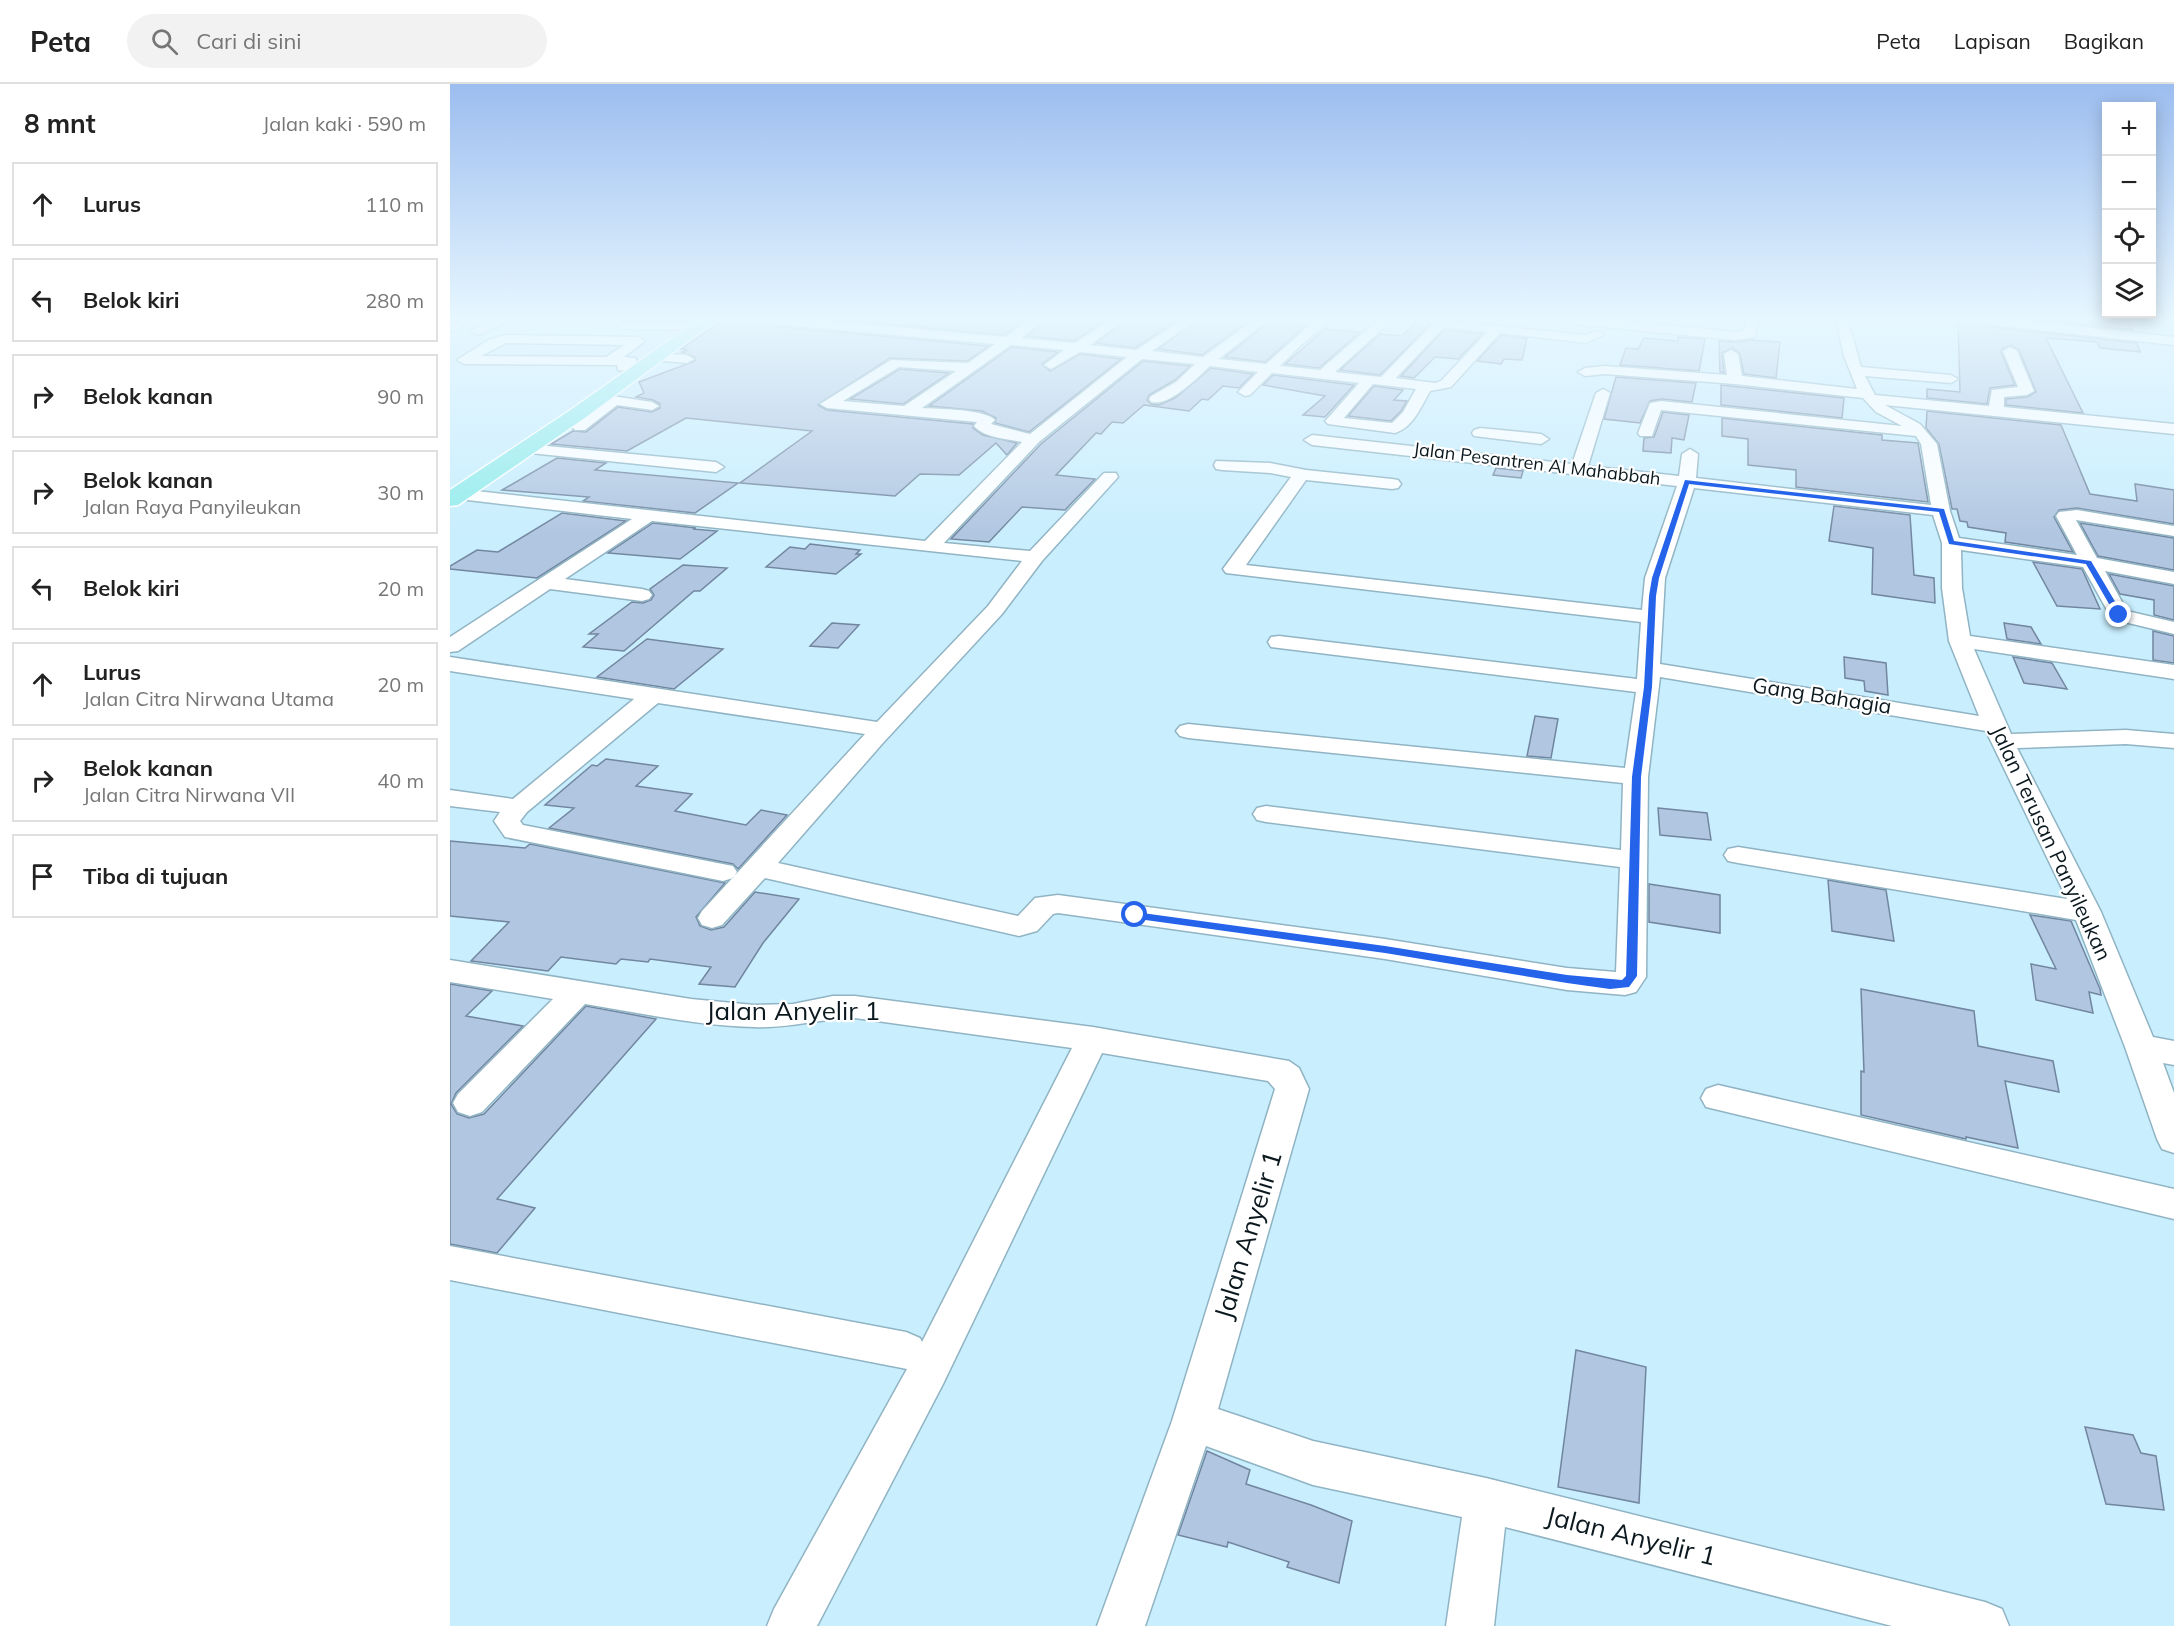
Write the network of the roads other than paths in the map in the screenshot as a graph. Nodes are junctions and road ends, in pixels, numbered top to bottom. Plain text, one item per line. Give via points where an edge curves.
1 (615, 392) edge
2 (847, 392) edge
3 (934, 392) edge
4 (1091, 392) edge
5 (1169, 392) edge
6 (1365, 392) edge
7 (1422, 392) edge
8 (1834, 392) edge
9 (1866, 392) edge
10 (2012, 392) edge
11 (1603, 393) dead end
12 (1868, 396) junction
13 (607, 399) junction
14 (1156, 399) dead end
15 (652, 406) dead end
16 (909, 410) junction
17 (1996, 411) junction
18 (1718, 412) junction
19 (580, 427) dead end
20 (1714, 427) dead end
21 (2174, 429) edge
22 (1646, 433) dead end
23 (1925, 434) junction
24 (1033, 438) junction
25 (1541, 439) dead end
26 (1312, 440) dead end
27 (526, 449) junction
28 (1690, 454) dead end
29 (1470, 456) junction
30 (1222, 465) dead end
31 (716, 468) dead end
32 (1579, 468) junction
33 (1304, 475) junction
34 (1110, 477) dead end
35 (1687, 482) junction
36 (1392, 484) dead end
37 (454, 497) edge
38 (1941, 511) junction
39 (648, 516) junction
40 (2174, 531) edge
41 (1951, 543) junction
42 (930, 547) junction
43 (1035, 557) junction
44 (2089, 562) junction
45 (2174, 578) edge
46 (546, 583) junction
47 (642, 595) dead end
48 (1650, 616) junction
49 (2174, 628) edge
50 (1960, 641) junction
51 (1279, 642) dead end
52 (450, 646) edge
53 (450, 664) edge
54 (2174, 672) edge
55 (1649, 678) junction
56 (652, 696) junction
57 (883, 730) junction
58 (1188, 731) dead end
59 (1998, 733) junction
60 (2174, 741) edge
61 (1636, 777) junction
62 (450, 798) edge
63 (518, 807) junction
64 (1266, 814) dead end
65 (1738, 855) dead end
66 (1634, 860) junction
67 (759, 868) junction
68 (723, 872) dead end
69 (2087, 912) junction
70 (712, 918) dead end
71 (450, 971) edge
72 (578, 992) junction
73 (1093, 1039) junction
74 (2141, 1047) junction
75 (2174, 1053) edge
76 (1718, 1098) dead end
77 (470, 1103) dead end
78 (2174, 1139) edge
79 (2174, 1204) edge
80 (450, 1263) edge
81 (906, 1351) dead end
82 (1192, 1420) junction
83 (1486, 1500) junction
84 (791, 1626) edge
85 (1121, 1626) edge
86 (1470, 1626) edge
87 (1985, 1626) edge

1 - 13 main road
2 - 16 street via 827,404
3 - 16 street
4 - 24 street
5 - 14 street
6 - 7 street via 1333,421 1395,428
8 - 12 street
9 - 12 street
10 - 17 street via 1996,393
11 - 32 street
12 - 17 street
12 - 23 street via 1880,408
13 - 15 street
13 - 19 street
13 - 27 main road
16 - 24 street via 985,418 982,426 988,430
17 - 21 street
18 - 20 street
18 - 22 street via 1655,406
18 - 23 street
23 - 38 street, Jalan Terusan Panyileukan
24 - 42 street
25 - 29 street via 1482,428
26 - 29 street, Jalan Pesantren Al Mahabbah
27 - 31 street
27 - 37 main road
28 - 35 street
29 - 32 street, Jalan Pesantren Al Mahabbah
30 - 33 street
32 - 35 street, Jalan Pesantren Al Mahabbah
33 - 36 street
33 - 48 street via 1233,569
34 - 43 street
35 - 38 street, Jalan Pesantren Al Mahabbah
35 - 48 street via 1655,578
37 - 39 street
38 - 41 street, Jalan Terusan Panyileukan
39 - 42 street
39 - 46 street
40 - 44 street via 2065,516
41 - 44 street
41 - 50 street, Jalan Terusan Panyileukan via 1952,588
42 - 43 street
43 - 57 street via 995,610
44 - 45 street
44 - 49 street via 2119,615
46 - 47 street
46 - 52 street
48 - 55 street
50 - 54 street via 2087,650
50 - 59 street, Jalan Terusan Panyileukan
51 - 55 street, Gang Bahagia
53 - 56 street
55 - 59 street, Gang Bahagia
55 - 61 street
56 - 57 street
56 - 63 street
57 - 67 street
58 - 61 street
59 - 60 street, Gang Bahagia
59 - 69 street, Jalan Terusan Panyileukan
61 - 66 street
62 - 63 street
63 - 68 street via 507,821 514,831
64 - 66 street
65 - 69 street
66 - 67 street via 1631,976 1625,984 1610,985 1058,904 1045,905 1027,924 1019,926
67 - 70 street
69 - 74 street, Jalan Terusan Panyileukan
71 - 72 street, Jalan Anyelir 1
72 - 73 street, Jalan Anyelir 1 via 754,1017 855,1006
72 - 77 street
73 - 82 street, Jalan Anyelir 1 via 1277,1070 1287,1077 1292,1089
73 - 84 street via 929,1370
74 - 75 street
74 - 78 street, Jalan Terusan Panyileukan
76 - 79 street
80 - 81 street
82 - 83 street, Jalan Anyelir 1 via 1313,1463
82 - 85 street
83 - 86 street
83 - 87 street, Jalan Anyelir 1

